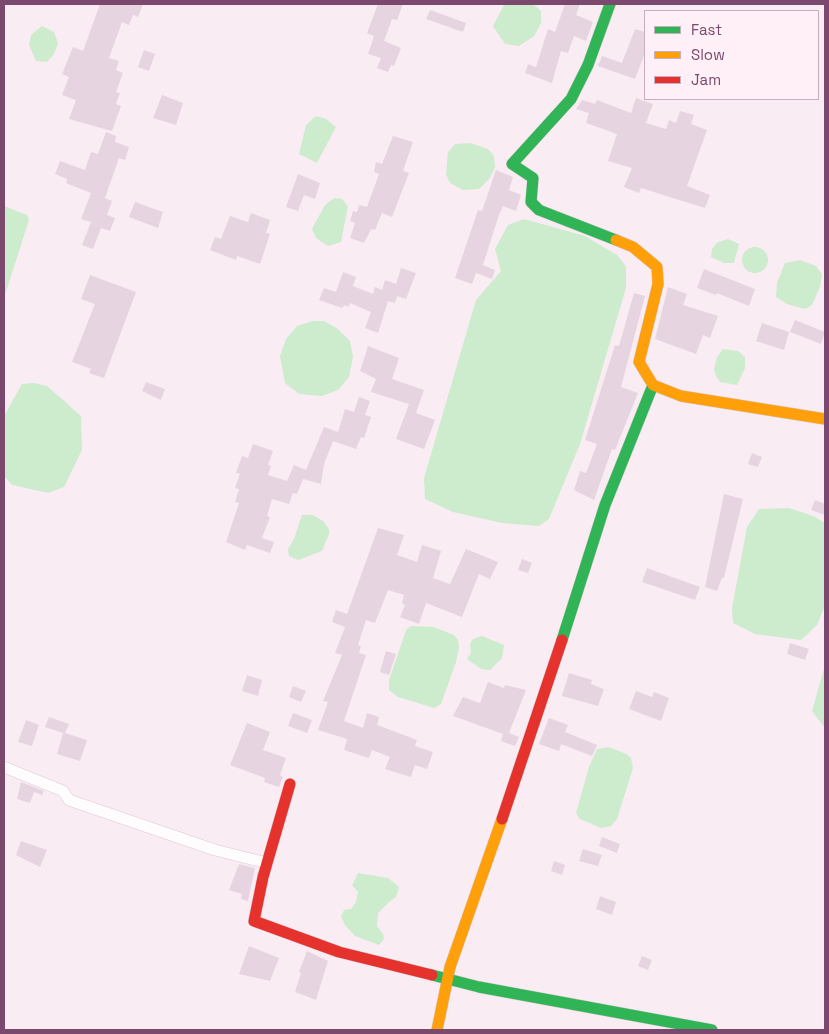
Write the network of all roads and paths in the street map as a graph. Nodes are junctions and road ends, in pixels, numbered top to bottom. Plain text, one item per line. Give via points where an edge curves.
1 (610, 4) edge
2 (654, 385) junction
3 (825, 419) edge
4 (4, 767) edge
5 (290, 784) dead end
6 (267, 863) junction
7 (447, 980) junction
8 (437, 1030) edge
9 (712, 1030) edge

1 - 2 street via 588,65 571,99 512,164 532,178 532,202 539,210 633,247 657,267 658,284 640,362
2 - 3 street via 681,396
2 - 7 street via 644,402 605,505 528,746
4 - 6 street via 63,792 69,800 215,850
5 - 6 street
6 - 7 street via 254,921 339,952
7 - 8 street
7 - 9 street

